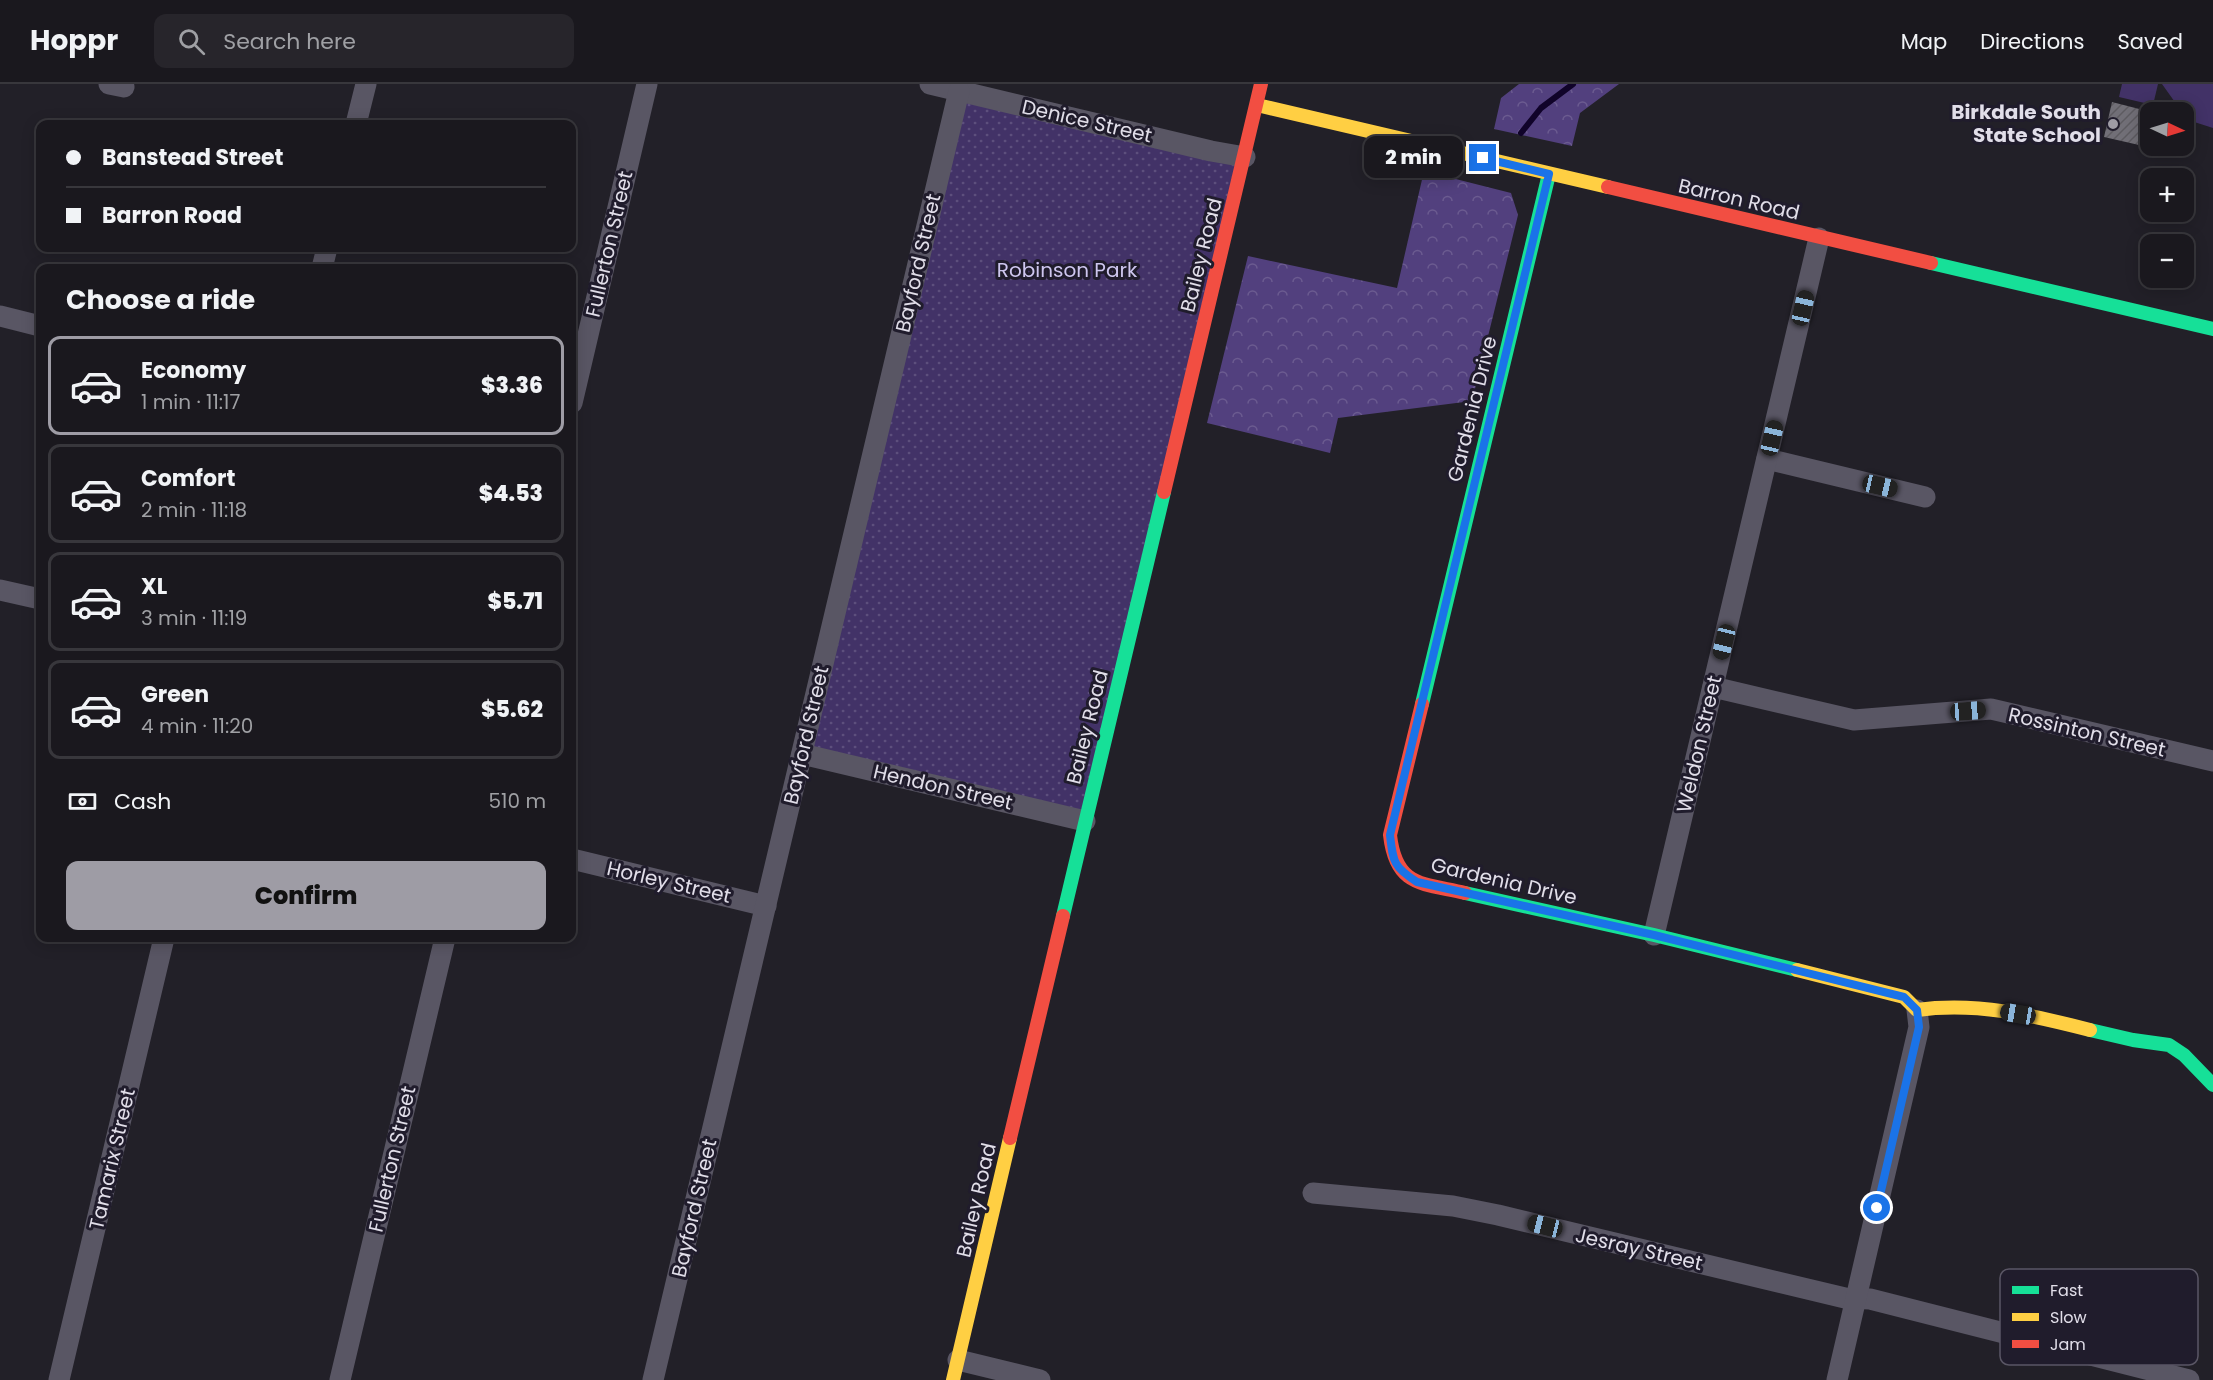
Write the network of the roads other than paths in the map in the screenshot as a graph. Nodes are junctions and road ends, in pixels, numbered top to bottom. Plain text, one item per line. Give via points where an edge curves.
1 (366, 84) edge
2 (647, 84) edge
3 (930, 84) edge
4 (1261, 84) edge
5 (959, 91) junction
6 (1257, 105) junction
7 (357, 120) edge
8 (1245, 157) junction
9 (1549, 174) junction
10 (1819, 238) junction
11 (0, 316) edge
12 (36, 325) edge
13 (2213, 330) edge
14 (576, 386) edge
15 (1767, 459) junction
16 (1925, 496) dead end
17 (0, 590) edge
18 (36, 598) edge
19 (1713, 687) junction
20 (802, 754) junction
21 (2213, 761) edge
22 (1085, 821) junction
23 (576, 860) edge
24 (766, 906) junction
25 (1654, 935) junction
26 (163, 942) edge
27 (444, 942) edge
28 (1917, 1010) junction
29 (2213, 1085) edge
30 (1313, 1193) dead end
31 (1856, 1298) junction
32 (2000, 1332) edge
33 (2130, 1365) edge
34 (955, 1370) edge
35 (59, 1380) edge
36 (340, 1380) edge
37 (653, 1380) edge
38 (1040, 1380) edge
39 (1837, 1380) edge
40 (2189, 1380) edge

1 - 7 street
2 - 14 street, Fullerton Street
3 - 5 street, Denice Street
4 - 6 street, Bailey Road
5 - 8 street, Denice Street
5 - 20 street, Bayford Street
6 - 8 street, Bailey Road
6 - 9 street, Barron Road
8 - 22 street, Bailey Road
9 - 10 street, Barron Road
9 - 25 street, Gardenia Drive via 1390,835 1392,856 1400,871 1417,882
10 - 13 street, Barron Road
10 - 15 street, Weldon Street
11 - 12 street
15 - 16 street
15 - 19 street, Weldon Street
17 - 18 street
19 - 21 street, Rossinton Street via 1854,720 1991,709
19 - 25 street, Weldon Street
20 - 22 street, Hendon Street
20 - 24 street, Bayford Street
22 - 34 street, Bailey Road
23 - 24 street, Horley Street
24 - 37 street, Bayford Street
25 - 28 street, Gardenia Drive via 1904,997
26 - 35 street, Tamarix Street
27 - 36 street, Fullerton Street
28 - 29 street via 1977,1007 2172,1047
28 - 31 street via 1919,1027
30 - 31 street, Jesray Street via 1453,1206
31 - 32 street, Jesray Street
31 - 39 street
33 - 40 street, Jesray Street
34 - 38 street

